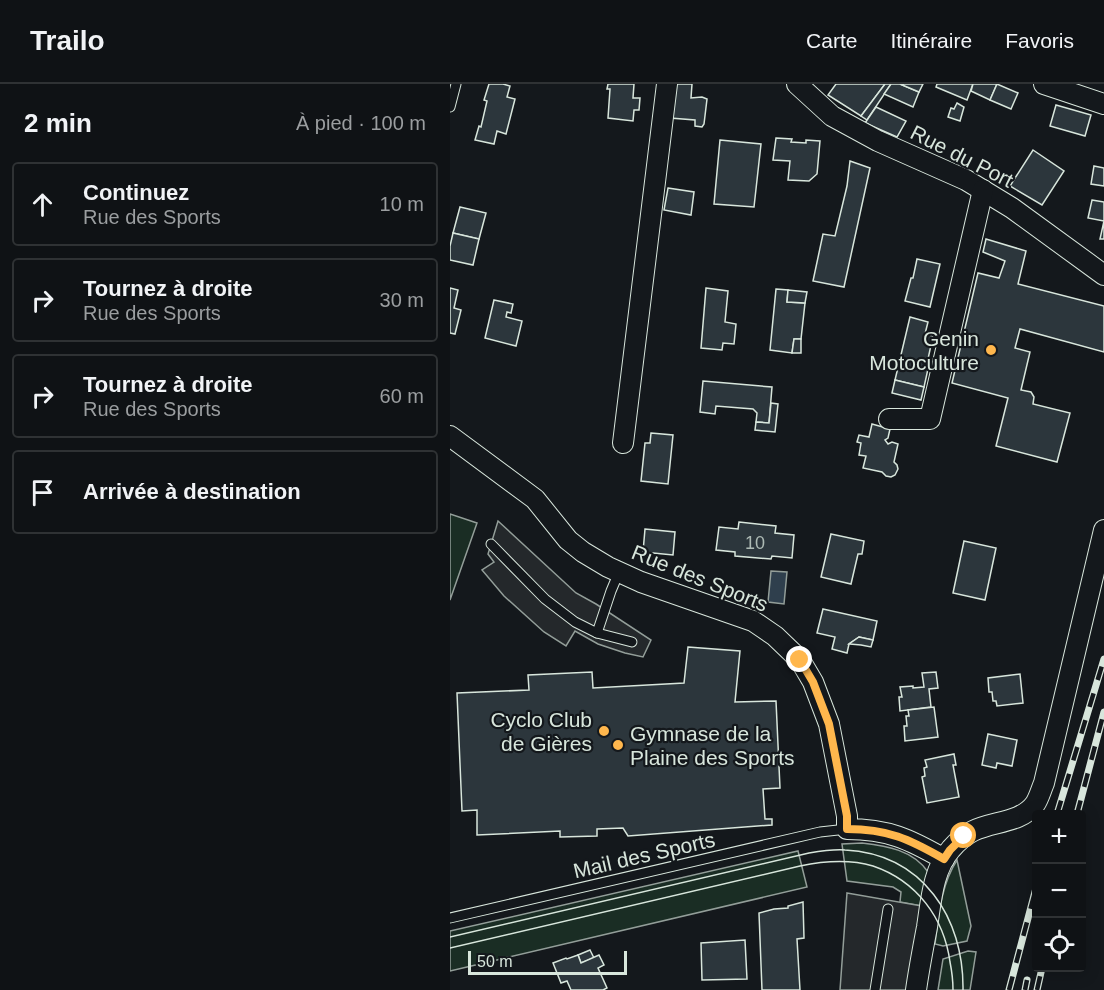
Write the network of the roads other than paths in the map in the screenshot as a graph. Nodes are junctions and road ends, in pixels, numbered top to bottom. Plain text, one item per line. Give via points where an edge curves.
1 (456, 84) edge
2 (667, 84) edge
3 (797, 84) edge
4 (1044, 84) edge
5 (1104, 104) edge
6 (450, 107) edge
7 (983, 190) junction
8 (1104, 275) edge
9 (890, 419) dead end
10 (450, 436) edge
11 (623, 443) dead end
12 (1104, 530) edge
13 (491, 544) dead end
14 (619, 572) junction
15 (597, 633) junction
16 (632, 642) dead end
17 (847, 829) junction
18 (944, 859) junction
19 (888, 909) dead end
20 (450, 918) edge
21 (875, 990) edge
22 (916, 990) edge

1 - 6 lane
2 - 11 street
3 - 7 street, Rue du Port via 832,116
4 - 5 street
7 - 8 street, Rue du Port
7 - 9 street via 930,419
10 - 14 street, Rue des Sports via 536,499 568,540
12 - 18 street via 1039,798 1022,815 964,836
13 - 15 lane via 545,599
14 - 15 lane
14 - 17 street, Rue des Sports via 753,621 800,660 829,724
15 - 16 lane
17 - 18 street via 887,832
17 - 20 lane, Mail des Sports
18 - 22 street via 933,893
19 - 21 lane

